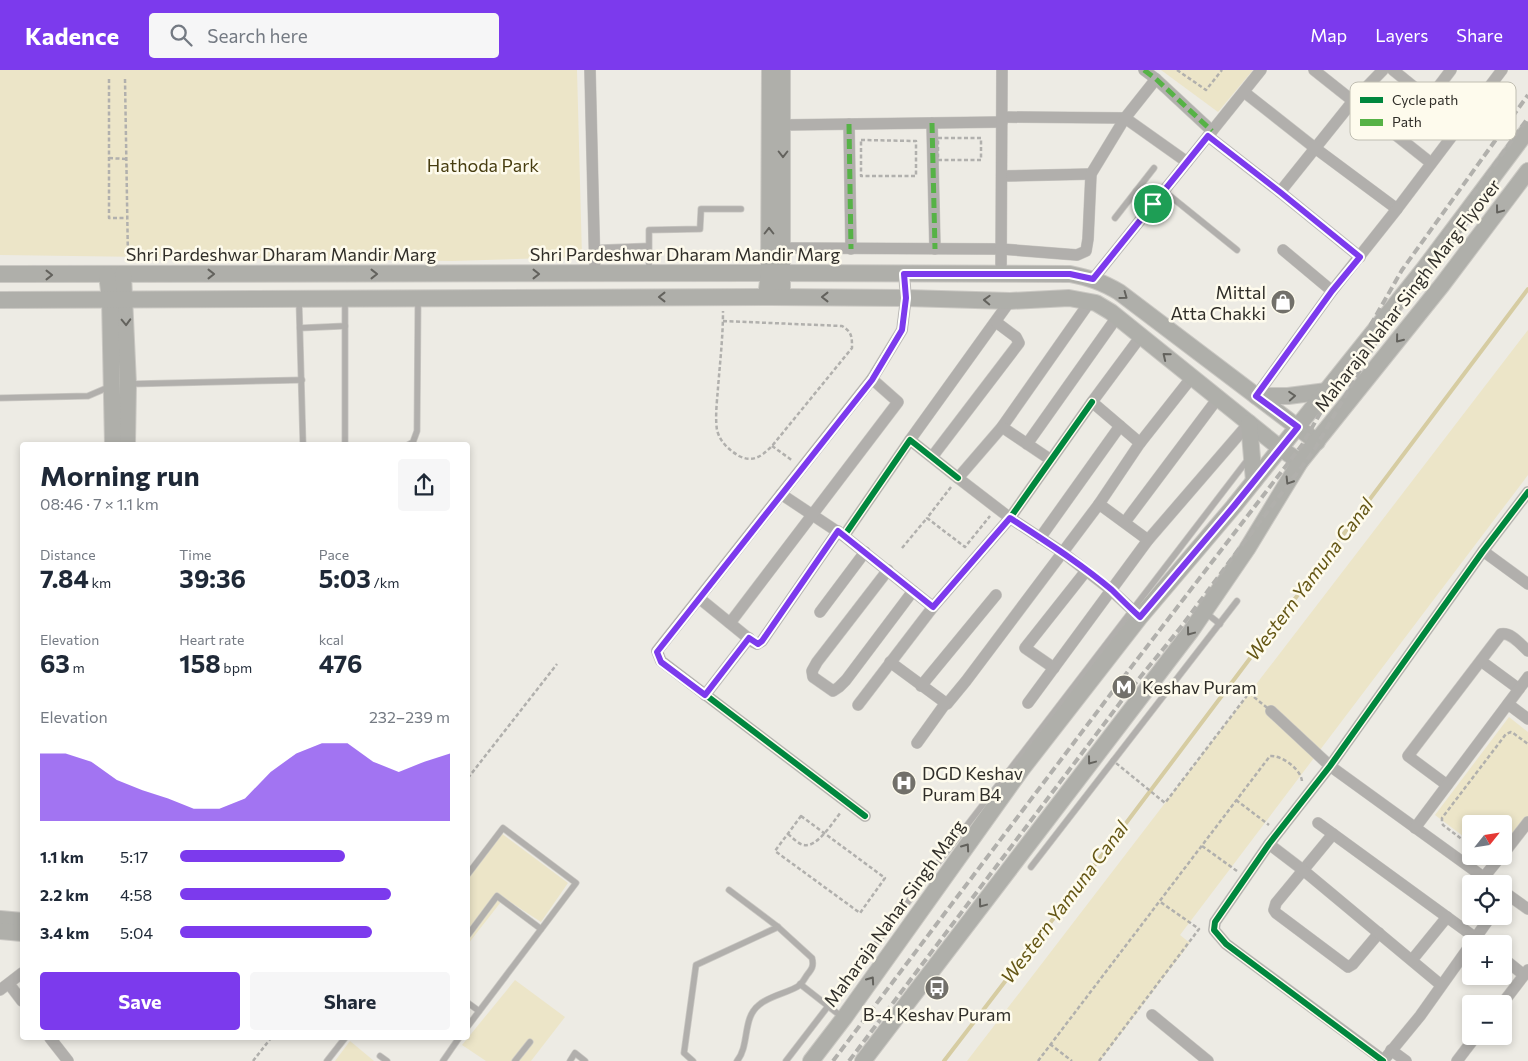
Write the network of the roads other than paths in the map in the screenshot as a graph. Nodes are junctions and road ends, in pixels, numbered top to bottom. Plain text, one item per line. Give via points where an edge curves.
1 (590, 70) edge
2 (770, 70) edge
3 (782, 70) edge
4 (1002, 70) edge
5 (1144, 70) edge
6 (1261, 70) edge
7 (1314, 70) edge
8 (1383, 70) edge
9 (1393, 70) edge
10 (1451, 70) edge
11 (1502, 70) edge
12 (1156, 79) junction
13 (1371, 82) edge
14 (1408, 82) edge
15 (1442, 82) edge
16 (1493, 82) edge
17 (1244, 92) junction
18 (1350, 99) edge
19 (1350, 105) edge
20 (1125, 118) junction
21 (1002, 120) junction
22 (932, 123) junction
23 (850, 124) junction
24 (783, 125) junction
25 (1528, 130) edge
26 (1210, 133) junction
27 (1403, 140) edge
28 (1449, 140) edge
29 (1315, 148) junction
30 (1187, 162) junction
31 (1432, 163) junction
32 (1154, 168) dead end
33 (1528, 172) edge
34 (1091, 174) junction
35 (1002, 176) junction
36 (1136, 191) junction
37 (1164, 191) junction
38 (1280, 192) junction
39 (1153, 204) junction
40 (741, 209) dead end
41 (1397, 209) junction
42 (1115, 218) dead end
43 (648, 246) junction
44 (594, 248) junction
45 (783, 248) junction
46 (851, 248) junction
47 (935, 249) junction
48 (1001, 249) junction
49 (1237, 250) dead end
50 (1283, 250) dead end
51 (1360, 257) junction
52 (776, 273) junction
53 (0, 274) edge
54 (120, 274) junction
55 (595, 274) junction
56 (649, 274) junction
57 (904, 274) junction
58 (1001, 274) junction
59 (1093, 279) junction
60 (1332, 291) junction
61 (774, 297) junction
62 (299, 298) junction
63 (345, 298) junction
64 (418, 298) junction
65 (906, 298) junction
66 (117, 299) junction
67 (0, 300) edge
68 (1010, 301) junction
69 (1089, 302) junction
70 (1117, 317) junction
71 (996, 322) junction
72 (345, 326) junction
73 (300, 328) junction
74 (1141, 336) junction
75 (1192, 377) junction
76 (302, 380) junction
77 (872, 380) junction
78 (120, 385) junction
79 (1327, 390) junction
80 (1256, 396) junction
81 (0, 398) edge
82 (1218, 398) junction
83 (1092, 402) junction
84 (1249, 423) junction
85 (1120, 426) junction
86 (1002, 427) junction
87 (1298, 427) junction
88 (910, 440) junction
89 (113, 442) edge
90 (127, 442) edge
91 (303, 442) edge
92 (345, 442) edge
93 (413, 442) edge
94 (1317, 442) junction
95 (1140, 443) junction
96 (1027, 444) junction
97 (1280, 448) junction
98 (1252, 453) junction
99 (932, 457) junction
100 (1051, 460) junction
101 (1300, 462) junction
102 (955, 481) junction
103 (1254, 481) junction
104 (1528, 492) edge
105 (780, 494) junction
106 (1099, 504) junction
107 (812, 515) junction
108 (1010, 518) junction
109 (1124, 522) junction
110 (841, 534) junction
111 (1040, 538) junction
112 (1148, 540) junction
113 (1483, 551) junction
114 (865, 552) junction
115 (1062, 552) junction
116 (1181, 559) junction
117 (888, 570) junction
118 (1086, 571) junction
119 (1528, 584) edge
120 (1112, 590) junction
121 (913, 591) junction
122 (996, 595) dead end
123 (699, 598) junction
124 (1237, 601) dead end
125 (933, 607) junction
126 (820, 612) dead end
127 (1204, 612) junction
128 (1136, 614) junction
129 (730, 622) junction
130 (1220, 624) junction
131 (749, 638) junction
132 (1528, 651) edge
133 (1481, 661) junction
134 (890, 662) junction
135 (1054, 668) junction
136 (1528, 676) edge
137 (921, 686) junction
138 (1519, 689) junction
139 (705, 695) junction
140 (945, 704) junction
141 (1028, 704) dead end
142 (1508, 704) junction
143 (858, 705) dead end
144 (1271, 711) road end
145 (1528, 719) edge
146 (917, 743) dead end
147 (1330, 766) junction
148 (1447, 786) junction
149 (996, 796) junction
150 (865, 816) dead end
151 (1528, 822) edge
152 (1318, 823) dead end
153 (1415, 828) junction
154 (1333, 834) junction
155 (1512, 843) edge
156 (1269, 844) junction
157 (1031, 867) dead end
158 (1303, 870) junction
159 (470, 871) edge
160 (1481, 875) edge
161 (729, 890) dead end
162 (1512, 899) edge
163 (1528, 909) edge
164 (1447, 917) junction
165 (0, 919) edge
166 (20, 922) edge
167 (778, 927) junction
168 (541, 929) junction
169 (0, 931) edge
170 (20, 933) edge
171 (470, 933) edge
172 (1379, 933) junction
173 (1473, 935) edge
174 (1412, 960) junction
175 (1462, 960) edge
176 (1512, 964) edge
177 (1526, 972) edge
178 (20, 975) edge
179 (800, 984) junction
180 (1441, 984) junction
181 (5, 987) edge
182 (1509, 995) edge
183 (20, 1000) edge
184 (470, 1004) edge
185 (828, 1006) junction
186 (479, 1011) junction
187 (1152, 1015) dead end
188 (844, 1018) junction
189 (470, 1023) edge
190 (52, 1040) edge
191 (343, 1040) edge
192 (458, 1040) edge
193 (530, 1042) dead end
194 (1469, 1045) edge
195 (1391, 1050) junction
196 (380, 1056) dead end
197 (68, 1061) edge
198 (327, 1061) edge
199 (387, 1061) edge
200 (442, 1061) edge
201 (515, 1061) edge
202 (570, 1061) edge
203 (585, 1061) edge
204 (693, 1061) edge
205 (737, 1061) edge
206 (786, 1061) edge
207 (811, 1061) edge
208 (863, 1061) edge
209 (1208, 1061) edge
210 (1383, 1061) edge
211 (1406, 1061) edge
212 (1457, 1061) edge

1 - 44 street
52 -> 2 main road
3 - 24 main road
4 - 21 street
5 - 12 street
6 - 17 street
7 - 18 street
8 - 13 street
9 - 14 street
10 - 15 street
11 - 16 street
12 - 20 street
12 - 26 street
17 - 26 street
17 - 29 street
19 - 29 street
20 - 21 street
20 - 30 street
20 - 34 street
21 - 22 street
21 - 35 street
22 - 23 street
22 - 47 street
23 - 24 street
23 - 46 street
24 -> 45 main road
25 - 79 main road, Maharaja Nahar Singh Marg Flyover via 1423,270
26 - 30 street
26 - 38 street
27 - 31 street
28 - 31 street
29 - 38 street
29 - 41 street
30 - 37 street
31 - 41 street
32 - 36 lane
33 -> 94 main road, Maharaja Nahar Singh Marg Flyover
34 - 35 street
34 - 48 street via 1086,251 1078,255
35 - 48 street
36 - 39 lane
36 - 42 lane
37 - 39 street
37 - 49 lane
38 - 51 street
39 - 59 street
40 - 43 lane via 701,209 700,229 648,230
41 - 51 street
43 - 44 lane
43 - 56 lane
44 - 55 street
45 - 46 street
45 - 52 main road
46 - 47 street
47 - 48 street
48 - 58 street
50 - 60 street
51 - 60 street
52 - 56 main road, Shri Pardeshwar Dharam Mandir Marg
52 - 57 main road, Shri Pardeshwar Dharam Mandir Marg
52 - 61 main road
53 -> 54 main road, Shri Pardeshwar Dharam Mandir Marg
54 -> 55 main road, Shri Pardeshwar Dharam Mandir Marg
54 - 66 main road
55 - 56 main road, Shri Pardeshwar Dharam Mandir Marg
57 - 58 main road, Shri Pardeshwar Dharam Mandir Marg
57 - 65 street
58 - 59 main road, Shri Pardeshwar Dharam Mandir Marg via 1070,274
59 -> 80 main road, Shri Pardeshwar Dharam Mandir Marg via 1120,292
60 - 80 street
61 -> 64 main road
65 -> 61 main road
62 - 63 main road
62 - 66 main road
62 - 73 lane
63 - 64 main road
63 - 72 lane
64 - 93 lane via 417,431
68 -> 65 main road
65 - 77 street via 902,330
66 - 67 main road
66 - 78 main road
68 - 69 main road via 1069,298
68 - 71 street
69 - 70 main road
69 - 86 street
70 - 74 main road
70 - 96 street
71 - 88 street
71 - 99 street via 1018,343
72 - 73 lane
72 - 92 lane
73 - 76 lane
75 -> 74 main road
74 - 83 street
75 - 82 main road
75 - 95 street
76 - 78 lane
76 - 91 lane
77 - 105 street
77 - 107 street via 898,402
78 - 81 lane via 88,396
78 - 89 main road
78 - 90 main road
80 -> 79 main road via 1288,396
79 - 87 main road, Maharaja Nahar Singh Marg
80 - 87 main road, Shri Pardeshwar Dharam Mandir Marg
82 - 84 main road
82 - 109 street
83 - 85 street
83 - 100 street
84 - 97 main road
84 - 98 main road
84 - 112 street
85 - 95 street
85 - 111 street
86 - 96 street
86 - 102 street
87 - 94 main road, Shri Pardeshwar Dharam Mandir Marg
87 - 97 main road, Maharaja Nahar Singh Marg
88 - 99 street
88 - 110 street
94 - 101 main road
95 - 106 street
96 - 100 street
97 - 101 main road
97 - 103 main road, Maharaja Nahar Singh Marg
98 - 103 main road
98 - 116 lane
99 - 102 street
100 - 108 street
101 -> 127 main road
102 - 108 street
103 - 116 main road, Maharaja Nahar Singh Marg
104 - 113 street
105 - 107 street
105 - 123 street
106 - 109 street
106 - 115 street
107 - 110 street
107 - 129 street
108 - 111 street
108 - 125 street
109 - 112 street
110 - 114 street
110 - 131 street via 762,641 758,644
111 - 115 street
112 - 120 street
113 - 119 street
113 - 147 street
114 - 117 street
114 - 126 street
115 - 118 street
115 - 140 street via 966,681
116 - 128 main road, Maharaja Nahar Singh Marg
117 - 121 street
117 - 121 street via 817,662 812,671 814,676 833,691 839,687
118 - 120 street
118 - 135 street via 1025,648
120 - 128 street
120 - 135 street
121 - 125 street
122 - 137 street
123 - 129 street
123 - 139 street via 657,652 661,662
124 - 130 lane
125 - 134 street
127 - 130 lane
127 -> 208 main road
128 - 149 main road, Maharaja Nahar Singh Marg via 1020,770
129 - 131 street
130 - 157 lane
131 - 139 street
132 - 133 street via 1503,633
133 - 138 street
133 - 148 street via 1408,756
134 - 137 street
134 - 143 street
135 - 141 street
136 - 138 street
137 - 140 street
138 - 142 street
139 - 150 street
140 - 146 street
142 - 145 street
142 - 148 street
144 - 147 street
147 - 153 street
147 - 156 street
148 - 153 street
149 - 185 lane
188 -> 149 main road, Maharaja Nahar Singh Marg
151 - 155 street
152 - 154 street
153 - 160 street
154 - 158 street
154 - 164 street
156 - 158 street
156 - 210 street via 1215,922 1214,930 1226,944
158 - 172 street
158 - 172 street via 1276,903 1276,913 1348,967
159 - 168 lane via 503,828 576,883
161 - 167 lane
162 - 163 street
164 - 173 street
164 - 174 street
165 - 166 main road
167 - 179 lane via 812,958 812,969
167 - 204 lane via 696,965 684,1053
168 - 171 lane via 496,896
168 - 186 lane
169 - 170 main road
172 - 174 street
174 - 180 street
175 - 180 street
176 - 177 street
177 - 182 street
178 - 181 street
179 - 185 lane
179 - 205 lane via 756,1006 750,1018 742,1056
180 - 195 street via 1420,1016
181 - 183 street
184 - 186 lane
185 - 188 lane
185 - 206 lane
186 - 189 lane
187 - 209 street
188 - 207 main road, Maharaja Nahar Singh Marg
190 - 197 street
191 - 198 lane
192 - 200 lane
193 - 201 lane
194 - 212 street
195 - 210 street
195 - 211 street
196 - 199 lane
202 - 203 lane via 576,1053

